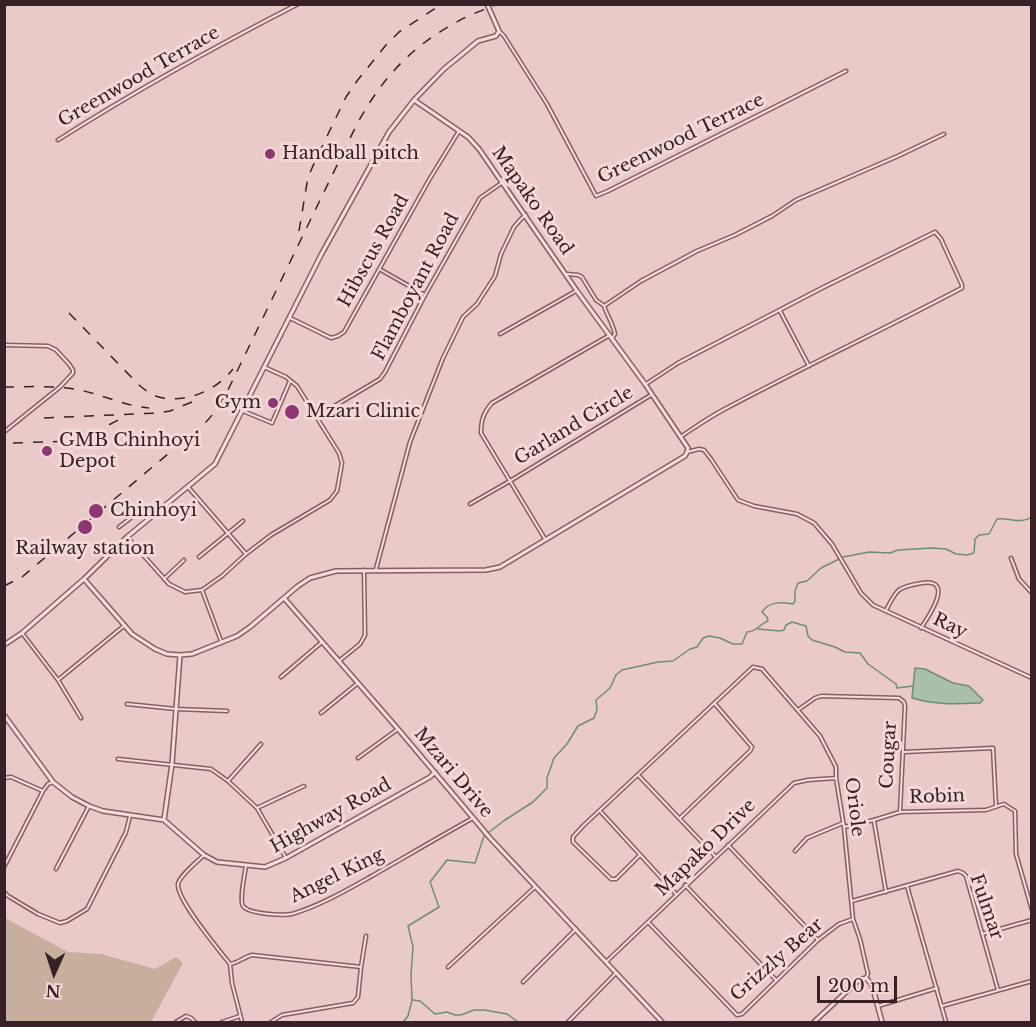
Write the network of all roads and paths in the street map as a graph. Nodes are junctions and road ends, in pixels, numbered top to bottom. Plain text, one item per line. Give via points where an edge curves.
1 (298, 4) edge
2 (487, 4) edge
3 (499, 32) junction
4 (846, 71) dead end
5 (414, 100) junction
6 (459, 131) junction
7 (944, 134) dead end
8 (58, 140) dead end
9 (503, 182) junction
10 (526, 215) junction
11 (380, 269) junction
12 (567, 274) junction
13 (577, 291) junction
14 (425, 295) junction
15 (604, 306) junction
16 (780, 310) junction
17 (289, 318) junction
18 (500, 334) dead end
19 (611, 337) junction
20 (4, 345) edge
21 (809, 366) junction
22 (264, 367) junction
23 (290, 381) junction
24 (645, 384) junction
25 (651, 395) junction
26 (243, 411) junction
27 (316, 417) junction
28 (4, 432) edge
29 (680, 437) junction
30 (687, 452) junction
31 (510, 481) junction
32 (188, 487) junction
33 (470, 504) dead end
34 (141, 510) dead end
35 (243, 521) dead end
36 (119, 527) dead end
37 (228, 534) junction
38 (127, 537) junction
39 (544, 539) junction
40 (246, 554) junction
41 (199, 557) dead end
42 (1011, 558) dead end
43 (184, 560) dead end
44 (364, 570) junction
45 (376, 570) junction
46 (84, 579) junction
47 (164, 579) junction
48 (202, 590) junction
49 (1032, 592) edge
50 (284, 598) junction
51 (885, 611) junction
52 (125, 625) junction
53 (921, 628) junction
54 (22, 633) junction
55 (322, 641) junction
56 (222, 643) junction
57 (4, 645) edge
58 (180, 655) junction
59 (339, 661) junction
60 (1032, 670) edge
61 (1027, 676) junction
62 (281, 677) dead end
63 (1032, 678) edge
64 (58, 680) junction
65 (358, 682) junction
66 (127, 704) dead end
67 (714, 704) junction
68 (176, 709) junction
69 (798, 710) junction
70 (227, 711) dead end
71 (321, 713) dead end
72 (5, 718) edge
73 (81, 718) dead end
74 (398, 729) junction
75 (261, 744) dead end
76 (903, 752) junction
77 (358, 758) dead end
78 (118, 759) dead end
79 (172, 764) junction
80 (435, 772) junction
81 (638, 776) junction
82 (4, 778) edge
83 (836, 778) junction
84 (228, 781) junction
85 (53, 782) junction
86 (304, 786) dead end
87 (43, 791) junction
88 (89, 806) junction
89 (996, 806) junction
90 (257, 808) junction
91 (600, 812) junction
92 (900, 812) junction
93 (130, 816) junction
94 (473, 818) junction
95 (680, 818) junction
96 (164, 820) junction
97 (874, 820) junction
98 (843, 825) junction
99 (728, 845) junction
100 (795, 851) dead end
101 (204, 855) junction
102 (640, 855) junction
103 (716, 857) junction
104 (286, 858) junction
105 (246, 866) junction
106 (4, 867) edge
107 (56, 869) dead end
108 (686, 885) junction
109 (907, 886) junction
110 (535, 887) junction
111 (4, 892) edge
112 (886, 892) junction
113 (676, 894) junction
114 (852, 901) junction
115 (1032, 910) edge
116 (853, 919) junction
117 (1032, 920) edge
118 (648, 922) junction
119 (576, 929) junction
120 (982, 934) junction
121 (366, 936) dead end
122 (818, 940) junction
123 (606, 962) junction
124 (230, 964) junction
125 (361, 967) junction
126 (448, 967) dead end
127 (617, 973) junction
128 (866, 978) junction
129 (776, 980) junction
130 (1032, 981) edge
131 (523, 982) dead end
132 (937, 988) junction
133 (998, 990) junction
134 (878, 1006) junction
135 (942, 1006) junction
136 (240, 1016) junction
137 (658, 1018) junction
138 (176, 1023) edge
139 (195, 1023) edge
140 (222, 1023) edge
141 (242, 1023) edge
142 (271, 1023) edge
143 (567, 1023) edge
144 (654, 1023) edge
145 (662, 1023) edge
146 (814, 1023) edge
147 (882, 1023) edge
148 (946, 1023) edge

1 - 8 street, Greenwood Terrace via 192,60
2 - 3 street, Greenwood Terrace
3 - 4 street, Greenwood Terrace via 547,104 596,196
3 - 5 street via 468,47
5 - 6 street, Mapako Road
5 - 17 street via 389,132
6 - 9 street, Mapako Road via 479,149
6 - 11 street, Hibscus Road
7 - 15 street via 796,200 772,216 641,281
9 - 10 street, Mapako Road
9 - 14 street, Flamboyant Road via 480,198
10 - 12 street, Mapako Road
10 - 45 street via 514,227 495,276 464,317 443,358 410,442
11 - 14 street
11 - 17 street, Hibscus Road via 338,336 331,338
12 - 13 street, Mapako Road
12 - 15 street via 582,278
13 - 18 street
13 - 19 street, Mapako Road
14 - 27 street, Flamboyant Road via 380,379
15 - 19 street via 615,334
16 - 21 street
16 - 21 street via 935,232 940,239 962,288
16 - 24 street
17 - 22 street
19 - 24 street, Mapako Road
19 - 31 street via 492,403 485,411 481,433
20 - 28 street via 48,346 69,364 73,373
21 - 29 street via 721,411
22 - 23 street
22 - 26 street
23 - 26 street via 272,423
23 - 27 street
24 - 25 street, Mapako Road
25 - 29 street, Mapako Road
25 - 31 street, Garland Circle
26 - 32 street via 215,464
27 - 40 street via 339,453 342,464 337,491 330,500
29 - 30 street, Mapako Road
30 - 39 street
30 - 51 street, Ray via 704,450 738,500 797,514 814,523 832,544 861,593
31 - 33 street, Garland Circle
31 - 39 street
32 - 37 street
32 - 38 street
34 - 36 street
35 - 37 street
37 - 40 street
37 - 41 street
38 - 46 street
38 - 47 street
39 - 45 street via 500,567 486,570
40 - 48 street
42 - 49 street via 1019,579
43 - 47 street
44 - 45 street
44 - 50 street via 336,571 310,578
44 - 59 street via 365,634 360,644
46 - 52 street
46 - 54 street
47 - 48 street via 185,592
48 - 56 street
50 - 55 street, Mzari Drive
50 - 56 street via 250,627
51 - 53 street, Ray
51 - 53 street via 899,590 920,583 936,584 938,593
52 - 58 street via 154,649
52 - 64 street
53 - 61 street, Ray
54 - 57 street
54 - 64 street
55 - 59 street, Mzari Drive
55 - 62 street
56 - 58 street
58 - 68 street
59 - 65 street, Mzari Drive
60 - 61 street
61 - 63 street, Ray
64 - 73 street
65 - 71 street
65 - 74 street, Mzari Drive
66 - 68 street
67 - 69 street, Oriole via 756,667
67 - 81 street
67 - 95 street via 752,747
68 - 70 street
68 - 79 street
69 - 76 street, Cougar via 821,696 899,698 905,706
69 - 83 street, Oriole via 820,736 836,766
72 - 85 street
74 - 77 street
74 - 80 street, Mzari Drive
75 - 84 street
76 - 89 street via 993,748
76 - 92 street, Cougar
78 - 79 street
79 - 84 street via 211,769
79 - 96 street
80 - 94 street, Mzari Drive
80 - 104 street, Highway Road
81 - 91 street
81 - 95 street
82 - 87 street via 11,777
83 - 98 street, Oriole
83 - 99 street, Mapako Drive via 794,783
84 - 90 street
85 - 87 street
85 - 88 street
86 - 90 street
87 - 106 street
88 - 93 street
88 - 107 street
89 - 92 street, Robin via 986,810
89 - 115 street via 1004,804 1015,811 1016,854
90 - 104 street
91 - 102 street
91 - 102 street via 573,837 573,842 611,879 616,879
92 - 97 street, Robin
93 - 96 street
93 - 111 street via 87,909 60,923
94 - 105 street, Angel King via 335,896 290,914 254,912 244,907
94 - 110 street, Mzari Drive
95 - 103 street
96 - 101 street, Highway Road
97 - 98 street, Robin
97 - 112 street
98 - 100 street, Robin via 807,838
98 - 114 street, Oriole
99 - 103 street, Mapako Drive
99 - 122 street
101 - 105 street, Highway Road via 217,862
101 - 124 street via 181,878 179,892
102 - 113 street
103 - 108 street, Mapako Drive
104 - 105 street, Highway Road via 265,867
108 - 113 street, Mapako Drive
108 - 129 street
109 - 112 street, Fulmar
109 - 120 street, Fulmar via 958,871 963,873
109 - 132 street
110 - 119 street, Mzari Drive
110 - 126 street
112 - 114 street, Fulmar
113 - 118 street, Mapako Drive
114 - 116 street, Oriole
116 - 122 street, Grizzly Bear
116 - 128 street, Oriole
117 - 120 street
118 - 123 street, Mapako Drive
118 - 129 street, Grizzly Bear via 737,1015
119 - 123 street, Mzari Drive
119 - 131 street
120 - 133 street, Fulmar
121 - 125 street
122 - 129 street, Grizzly Bear
123 - 127 street, Mzari Drive
124 - 125 street via 252,955
124 - 136 street
125 - 142 street via 358,997 353,1002 282,1015
127 - 137 street, Mzari Drive
127 - 143 street
128 - 134 street
128 - 146 street via 859,980
130 - 133 street
132 - 134 street
132 - 135 street
133 - 135 street
134 - 147 street
135 - 148 street
136 - 140 street
136 - 141 street
137 - 144 street
137 - 145 street, Mzari Drive
138 - 139 street via 186,1016

